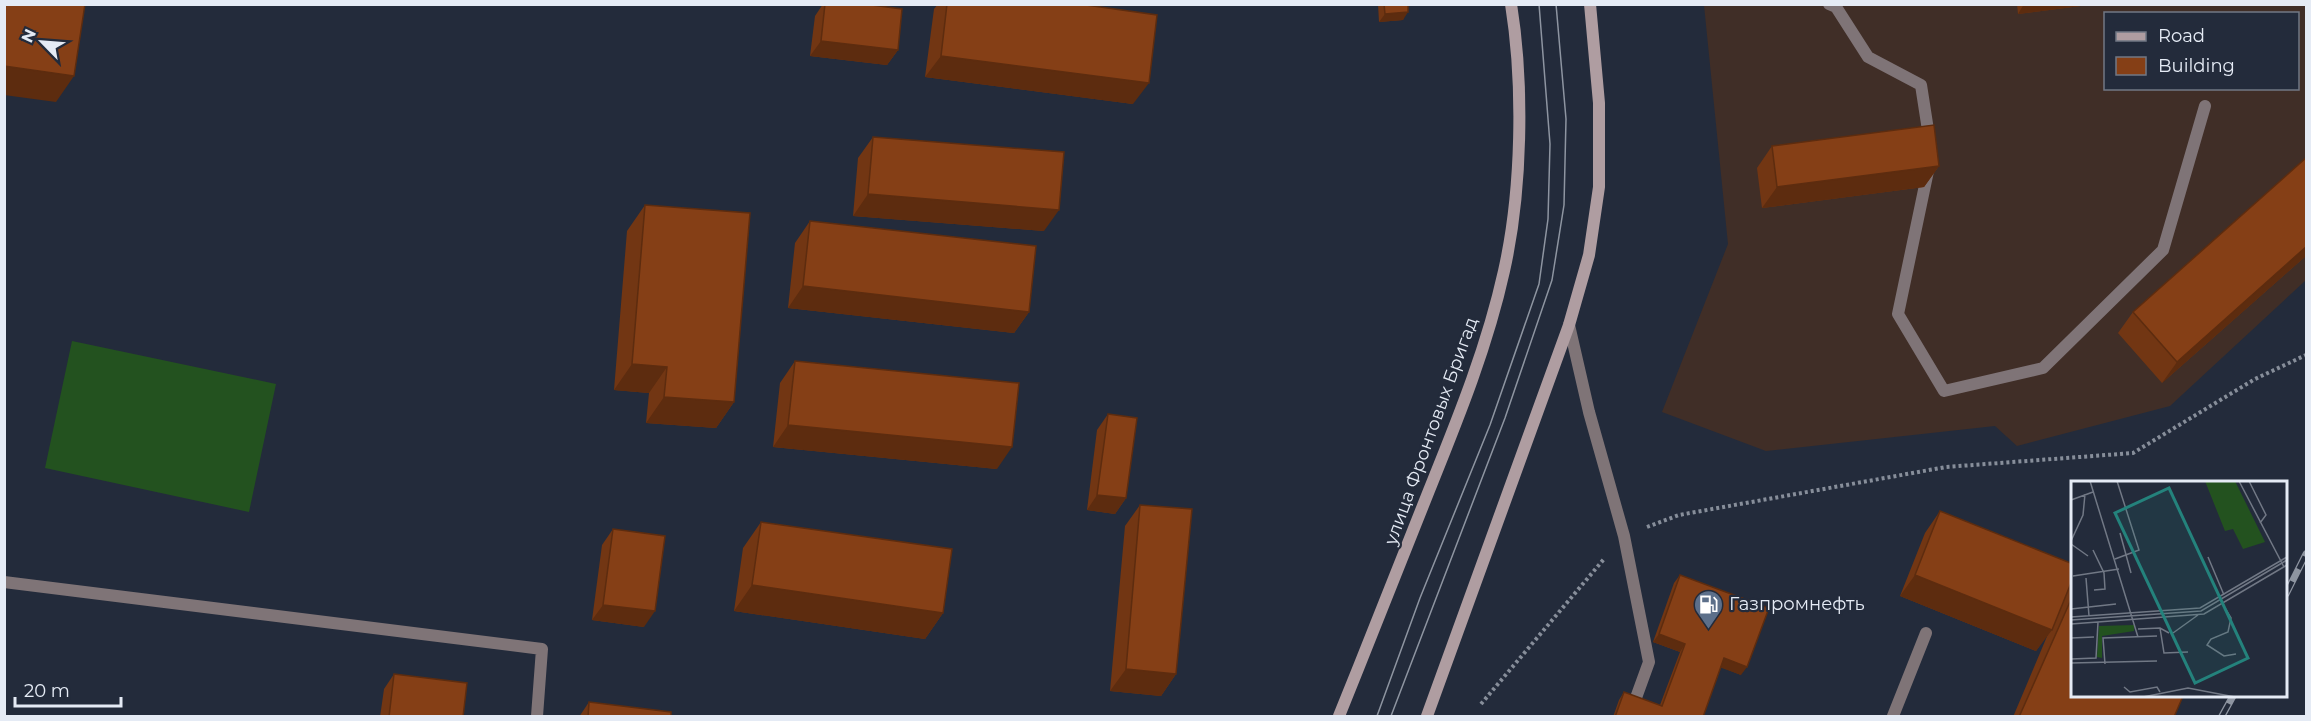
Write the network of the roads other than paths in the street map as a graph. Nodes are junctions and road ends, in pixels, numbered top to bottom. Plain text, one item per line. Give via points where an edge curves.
1 (1511, 4) edge
2 (1590, 4) edge
3 (1829, 4) edge
4 (2205, 106) dead end
5 (1569, 325) junction
6 (4, 582) edge
7 (1926, 633) dead end
8 (1633, 706) edge
9 (537, 717) edge
10 (1339, 717) edge
11 (1427, 717) edge
12 (1893, 717) edge

1 - 10 main road, улица Фронтовых Бригад via 1519,119 1505,269 1461,410
2 - 5 main road via 1599,103 1599,187 1589,255
3 - 4 lane via 1836,7 1868,57 1921,85 1932,154 1898,314 1944,391 2043,369 2163,250
5 - 8 lane via 1624,536 1649,662
5 - 11 main road
6 - 9 lane via 542,649
7 - 12 lane

